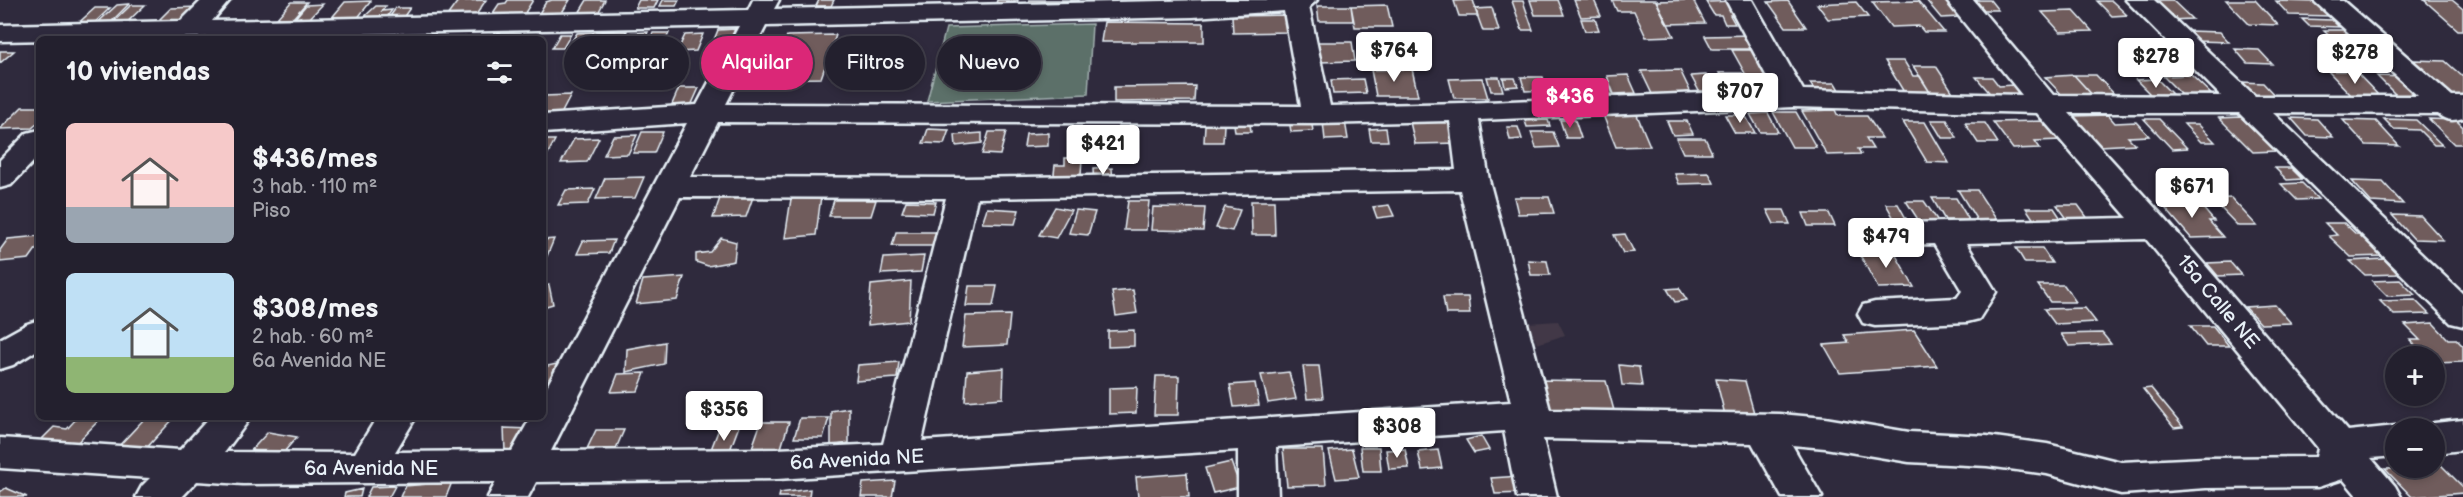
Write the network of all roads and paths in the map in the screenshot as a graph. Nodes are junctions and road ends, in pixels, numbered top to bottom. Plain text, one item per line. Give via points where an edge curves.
1 (217, 0) edge
2 (1298, 0) edge
3 (1739, 0) edge
4 (1959, 0) edge
5 (2139, 0) edge
6 (2326, 0) edge
7 (761, 8) edge
8 (618, 10) edge
9 (189, 29) junction
10 (0, 33) edge
11 (1793, 98) junction
12 (2045, 104) junction
13 (2250, 105) junction
14 (2457, 110) edge
15 (1463, 112) junction
16 (707, 113) junction
17 (1317, 115) junction
18 (546, 123) edge
19 (36, 139) edge
20 (0, 140) edge
21 (36, 141) edge
22 (0, 178) edge
23 (1473, 180) junction
24 (669, 187) junction
25 (964, 188) junction
26 (2155, 228) junction
27 (1903, 234) dead end
28 (1944, 234) junction
29 (1875, 314) dead end
30 (2463, 314) edge
31 (36, 335) edge
32 (0, 356) edge
33 (230, 420) edge
34 (395, 420) edge
35 (1527, 420) junction
36 (1764, 430) junction
37 (1257, 434) junction
38 (2463, 435) edge
39 (2445, 437) edge
40 (2385, 442) edge
41 (2337, 447) junction
42 (0, 453) edge
43 (899, 458) junction
44 (188, 465) junction
45 (365, 469) junction
46 (516, 482) edge
47 (156, 497) edge
48 (1258, 497) edge
49 (1538, 497) edge
50 (1802, 497) edge
51 (2381, 497) edge

1 - 9 street
2 - 7 street via 1193,9
2 - 17 street
3 - 11 street
4 - 12 street, 15a Calle NE
5 - 13 street
6 - 14 street
7 - 8 street
7 - 16 street
8 - 9 street
9 - 10 street
11 - 12 street
11 - 15 street
12 - 13 street
12 - 26 street, 15a Calle NE
13 - 14 street
13 - 30 street
15 - 17 street
15 - 23 street
16 - 17 street
16 - 18 street
16 - 24 street
19 - 20 street
21 - 22 street
23 - 25 street
23 - 35 street
24 - 25 street
24 - 46 street
25 - 43 street
26 - 28 street
26 - 41 street, 15a Calle NE
27 - 28 street
28 - 29 street via 1979,292 1967,310
31 - 32 street
33 - 44 street
34 - 45 street
35 - 36 street, 6a Avenida NE
35 - 37 street, 6a Avenida NE
35 - 49 street
36 - 41 street, 6a Avenida NE via 1825,433 1909,447 2047,459 2121,478 2318,472 2334,467
36 - 50 street
37 - 43 street, 6a Avenida NE
37 - 48 street
38 - 39 street
40 - 41 street
41 - 51 street, 15a Calle NE
42 - 44 street, 6a Avenida NE
43 - 46 street, 6a Avenida NE
44 - 45 street, 6a Avenida NE
44 - 47 street
45 - 46 street, 6a Avenida NE

